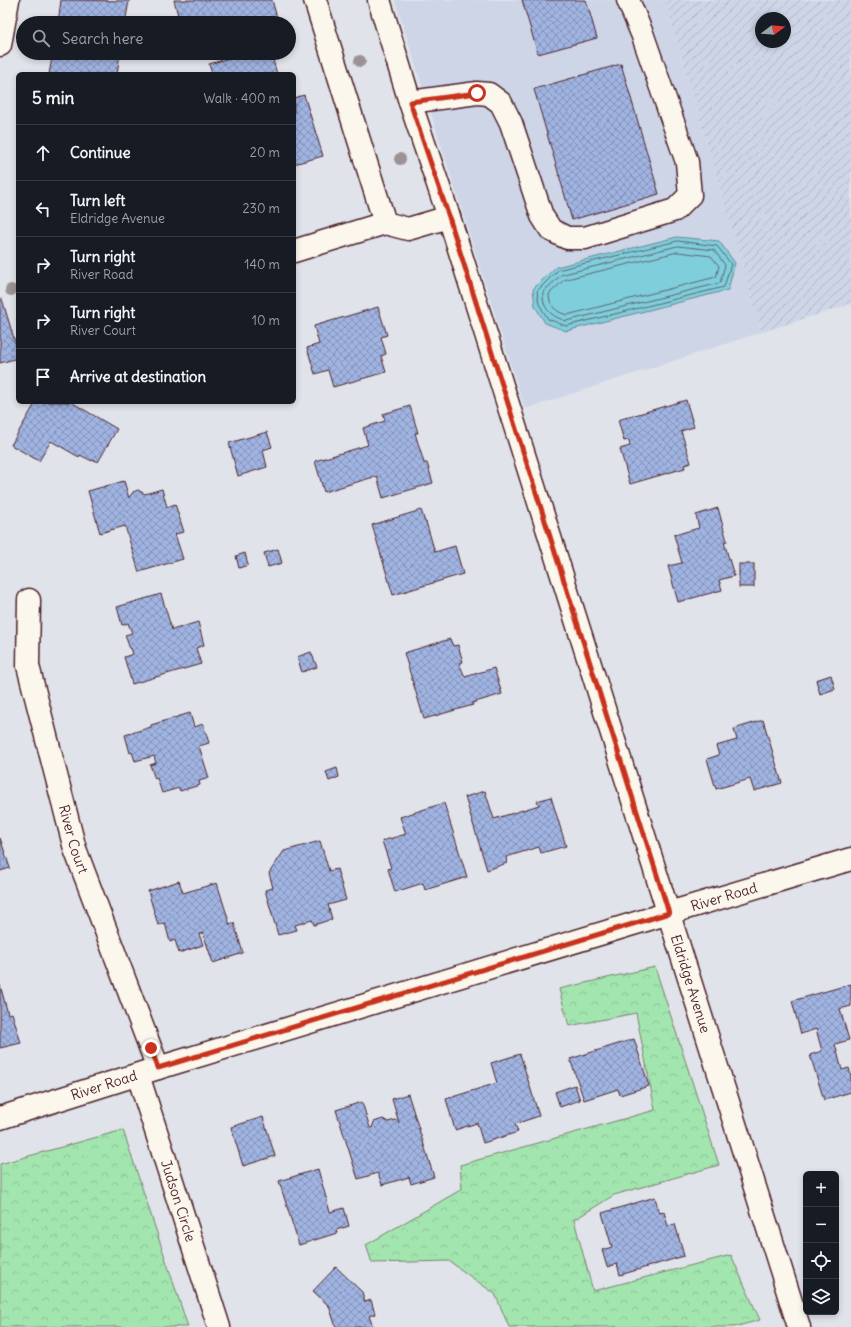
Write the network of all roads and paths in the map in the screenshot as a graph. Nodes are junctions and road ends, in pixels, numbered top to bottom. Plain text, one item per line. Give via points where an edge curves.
1 (8, 0) edge
2 (315, 0) edge
3 (379, 0) edge
4 (628, 0) edge
5 (0, 45) edge
6 (410, 102) junction
7 (449, 217) junction
8 (385, 223) junction
9 (296, 249) edge
10 (29, 600) dead end
11 (851, 859) edge
12 (669, 913) junction
13 (148, 1072) junction
14 (0, 1118) edge
15 (219, 1327) edge
16 (799, 1327) edge

1 - 5 street
2 - 8 street
3 - 6 street, Eldridge Avenue
4 - 6 street via 687,162 690,196 675,210 584,238 567,238 551,230 542,216 511,123 500,102 489,94 477,93
6 - 7 street, Eldridge Avenue
7 - 8 street via 408,229
7 - 12 street, Eldridge Avenue
8 - 9 street
10 - 13 street, River Court via 28,666 75,849
11 - 12 street, River Road
12 - 13 street, River Road
12 - 16 street, Eldridge Avenue
13 - 14 street, River Road
13 - 15 street, Judson Circle

